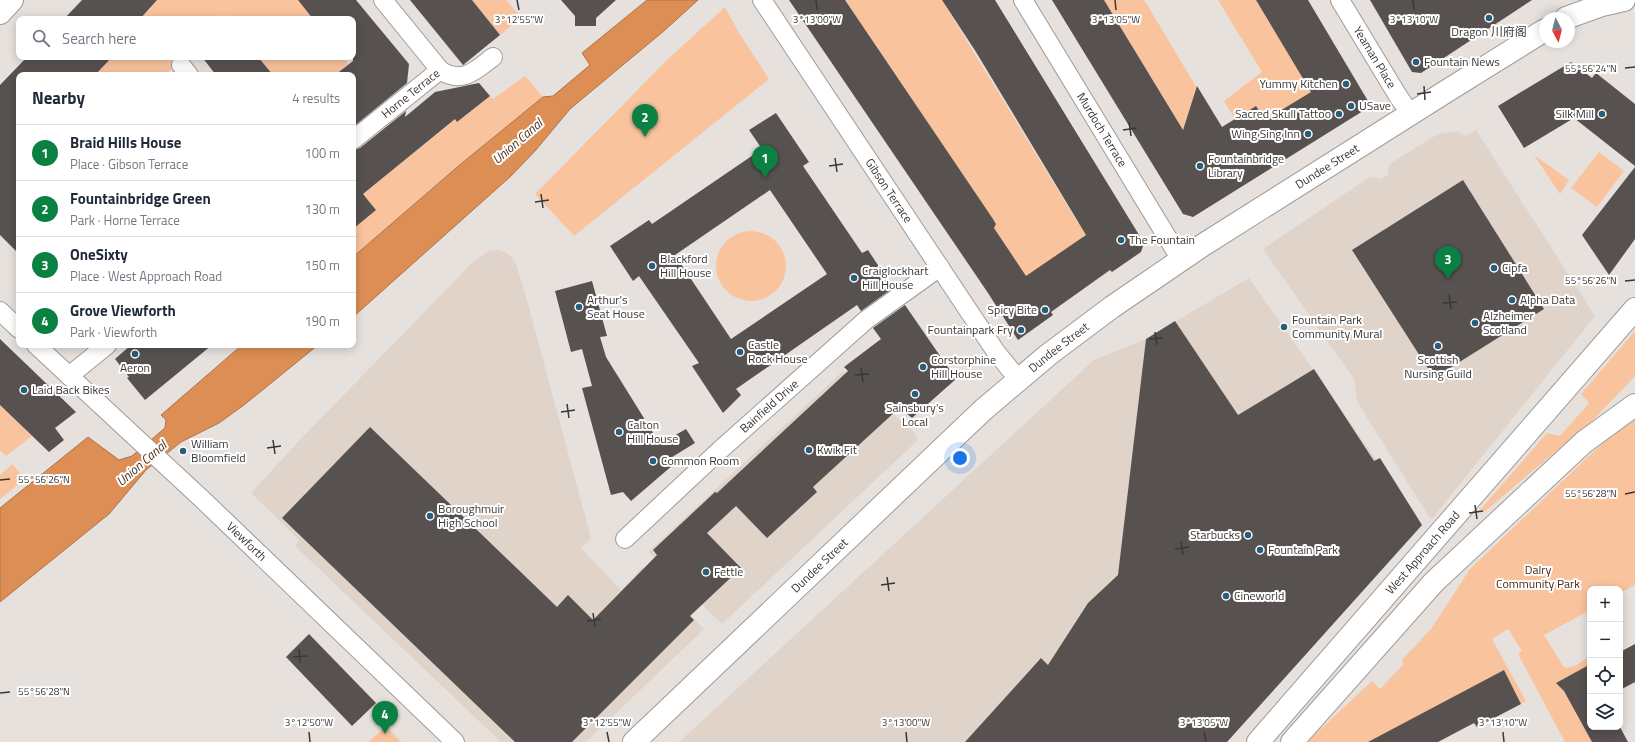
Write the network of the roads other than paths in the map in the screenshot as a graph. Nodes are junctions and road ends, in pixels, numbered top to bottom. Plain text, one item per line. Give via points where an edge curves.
1 (12, 0) edge
2 (383, 0) edge
3 (762, 0) edge
4 (1023, 0) edge
5 (1340, 0) edge
6 (1620, 0) edge
7 (0, 13) edge
8 (1575, 15) edge
9 (1539, 34) edge
10 (493, 57) dead end
11 (440, 70) junction
12 (1410, 113) junction
13 (356, 138) edge
14 (1181, 260) junction
15 (940, 267) junction
16 (1635, 309) edge
17 (0, 310) edge
18 (16, 326) edge
19 (39, 348) edge
20 (102, 348) edge
21 (69, 376) junction
22 (1018, 379) junction
23 (1635, 388) edge
24 (1635, 405) edge
25 (1584, 442) junction
26 (625, 539) dead end
27 (455, 742) edge
28 (634, 742) edge
29 (1258, 742) edge
30 (1292, 742) edge

1 - 7 street
2 - 11 street
3 - 15 street, Gibson Terrace
4 - 14 street, Murdoch Terrace
5 - 12 street, Yeaman Place
6 - 8 street
9 - 12 street, Dundee Street
10 - 11 street, Horne Terrace via 474,72 464,76 449,75
11 - 13 street, Horne Terrace
12 - 14 street, Dundee Street
14 - 22 street, Dundee Street via 1112,307
15 - 22 street, Gibson Terrace via 996,352
15 - 26 street, Bainfield Drive via 866,320
16 - 29 street, West Approach Road
17 - 18 street
19 - 21 street, Viewforth
20 - 21 street
21 - 27 street, Viewforth
22 - 28 street, Dundee Street
23 - 25 street
24 - 25 street
25 - 30 street via 1434,582

